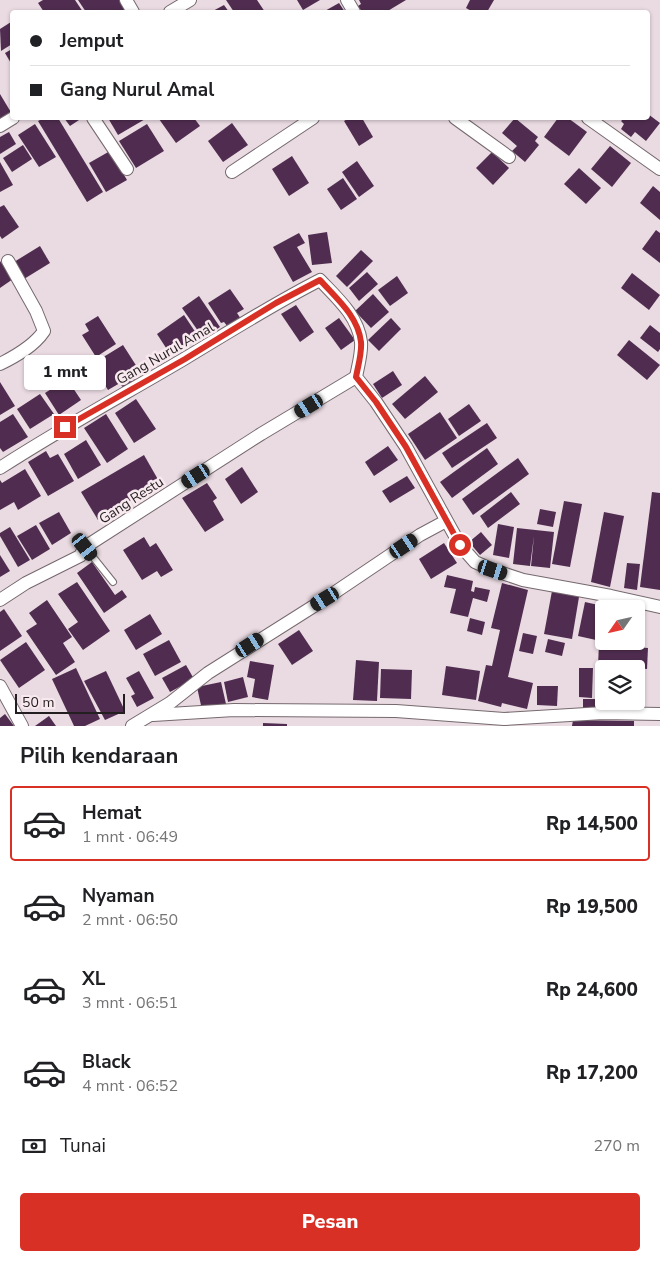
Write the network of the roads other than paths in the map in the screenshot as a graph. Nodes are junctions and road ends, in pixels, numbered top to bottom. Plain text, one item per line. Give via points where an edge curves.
1 (190, 0) edge
2 (173, 10) edge
3 (94, 120) edge
4 (310, 120) edge
5 (458, 120) edge
6 (591, 120) edge
7 (509, 157) dead end
8 (127, 169) dead end
9 (660, 169) edge
10 (232, 172) dead end
11 (8, 261) dead end
12 (0, 364) edge
13 (356, 377) junction
14 (0, 468) edge
15 (446, 521) junction
16 (85, 547) junction
17 (113, 582) dead end
18 (0, 600) edge
19 (660, 607) edge
20 (0, 686) edge
21 (660, 714) edge
22 (153, 715) junction
23 (134, 725) edge
24 (22, 726) edge

1 - 2 street
3 - 8 street
4 - 10 street
5 - 7 street
6 - 9 street
11 - 12 street via 44,331 39,339
13 - 14 street, Gang Nurul Amal via 361,343 358,327 320,280
13 - 15 street via 406,447
13 - 16 street, Gang Restu
15 - 19 street via 475,562 493,570 523,580
15 - 22 street via 216,668
16 - 17 lane
16 - 18 street, Gang Restu via 80,556
20 - 24 street
21 - 22 street via 603,713 504,719 396,711 234,710
22 - 23 street

